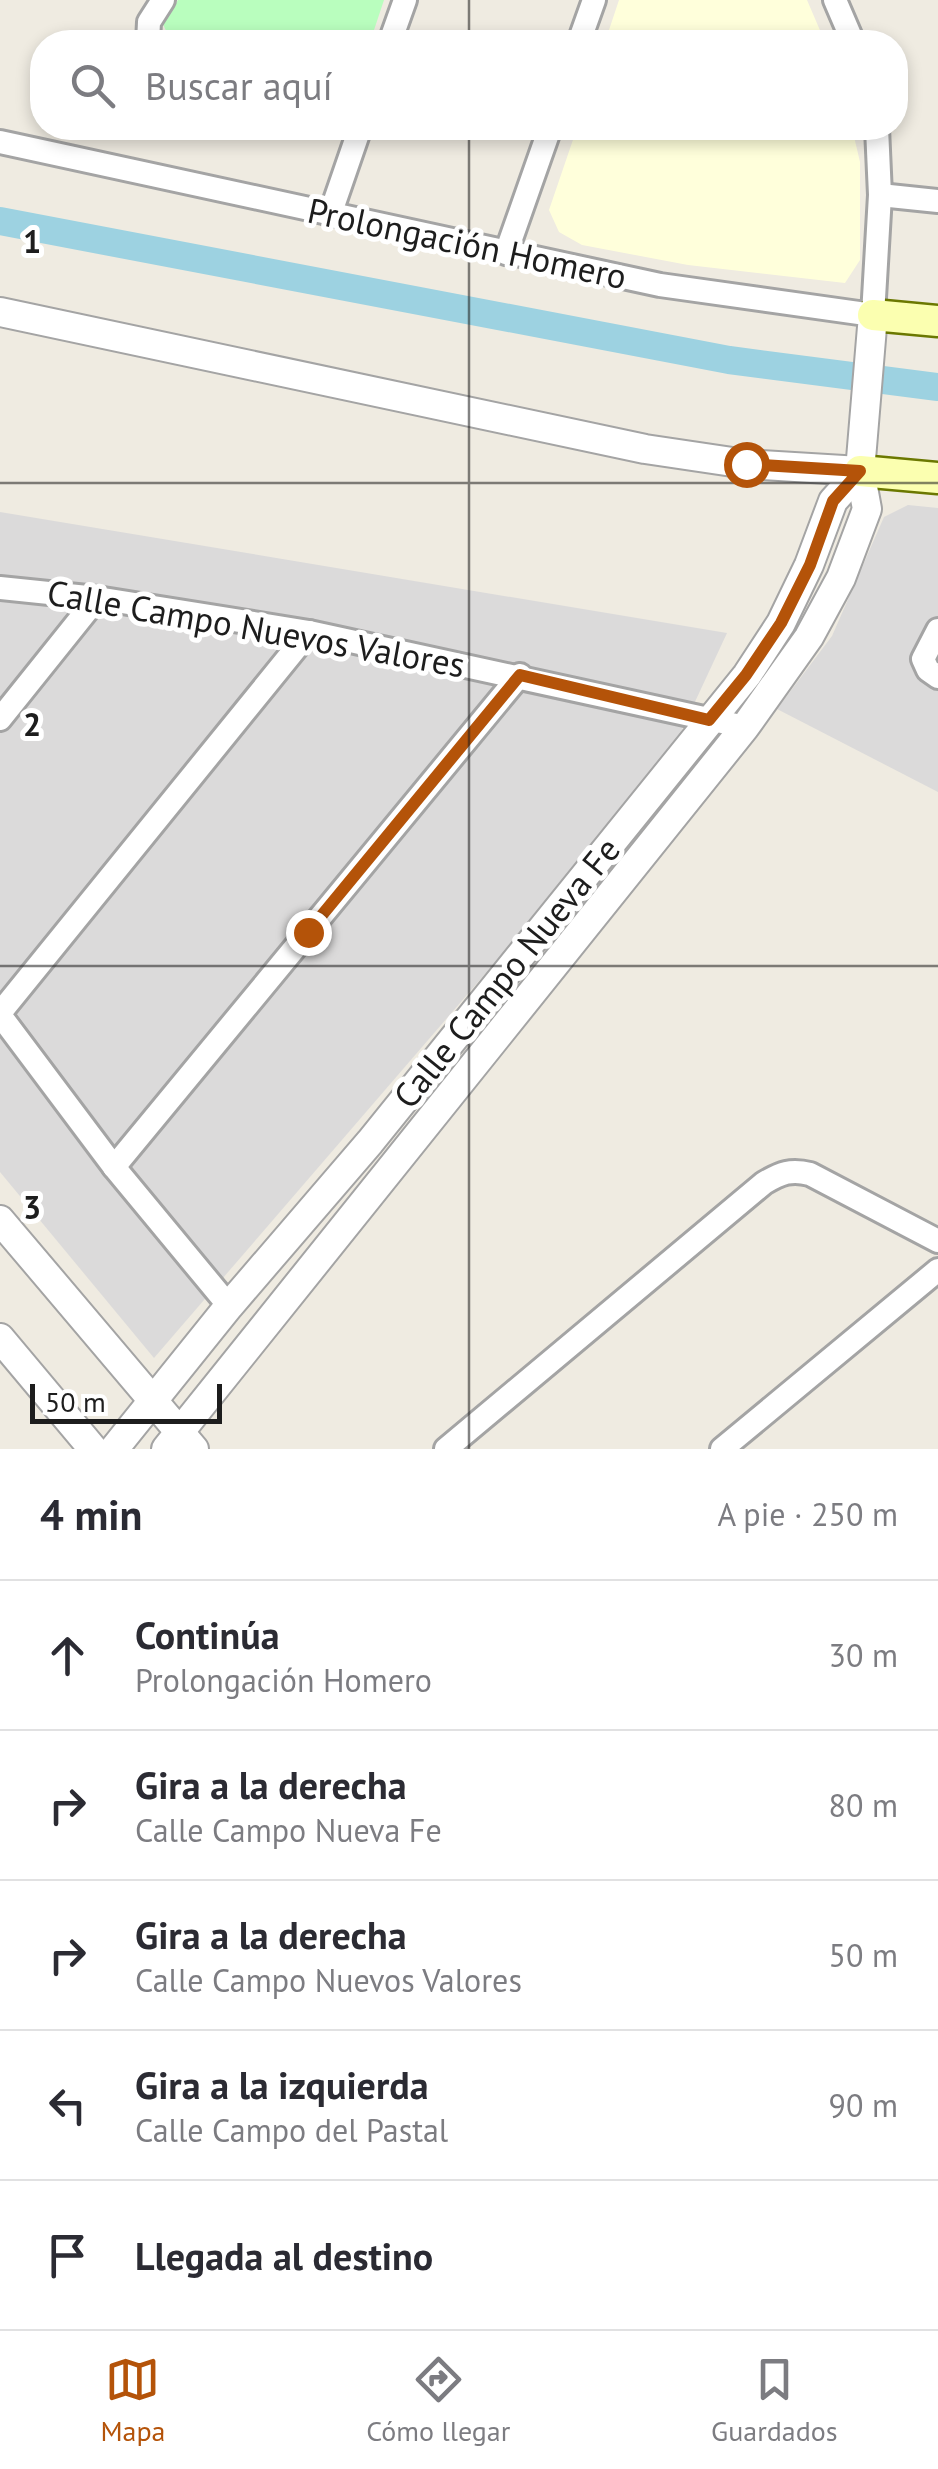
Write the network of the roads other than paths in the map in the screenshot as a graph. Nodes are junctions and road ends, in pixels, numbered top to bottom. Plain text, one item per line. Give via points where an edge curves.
1 (163, 0) edge
2 (405, 0) edge
3 (594, 0) edge
4 (835, 0) edge
5 (148, 30) edge
6 (394, 30) edge
7 (583, 30) edge
8 (847, 30) edge
9 (356, 140) edge
10 (546, 140) edge
11 (878, 140) edge
12 (0, 142) edge
13 (880, 196) junction
14 (938, 201) edge
15 (330, 214) junction
16 (506, 253) junction
17 (0, 312) edge
18 (873, 314) junction
19 (938, 321) edge
20 (860, 471) junction
21 (938, 478) edge
22 (0, 588) edge
23 (97, 598) junction
24 (938, 630) edge
25 (309, 632) junction
26 (520, 675) junction
27 (938, 677) edge
28 (0, 719) edge
29 (709, 720) junction
30 (746, 726) junction
31 (0, 1014) edge
32 (114, 1167) junction
33 (0, 1220) edge
34 (938, 1240) edge
35 (938, 1270) edge
36 (229, 1306) junction
37 (0, 1338) edge
38 (154, 1402) junction
39 (180, 1444) edge
40 (93, 1449) edge
41 (114, 1449) edge
42 (446, 1449) edge
43 (722, 1449) edge

1 - 5 street
2 - 6 street
3 - 7 street
4 - 8 street
9 - 15 street
10 - 16 street
11 - 13 street, Calle Campo Nueva Fe
12 - 15 street, Prolongación Homero
13 - 14 street
13 - 18 street, Calle Campo Nueva Fe
15 - 16 street, Prolongación Homero
16 - 18 street, Prolongación Homero via 660,285
17 - 20 street via 645,449
18 - 19 main road, Prolongación Homero
18 - 20 street, Calle Campo Nueva Fe
20 - 21 main road
20 - 29 street, Calle Campo Nueva Fe via 833,501 781,623
20 - 30 street, Calle Campo Nueva Fe via 867,509 841,578 810,637
22 - 23 street, Calle Campo Nuevos Valores
23 - 25 street, Calle Campo Nuevos Valores
23 - 28 street
24 - 27 street via 923,659
25 - 26 street, Calle Campo Nuevos Valores
25 - 31 street
26 - 29 street, Calle Campo Nuevos Valores
26 - 32 street
29 - 30 street, Calle Campo Nuevos Valores
29 - 36 street, Calle Campo Nueva Fe via 370,1142
30 - 39 street, Calle Campo Nueva Fe
31 - 32 street
32 - 36 street
33 - 38 street
34 - 42 street via 810,1174 781,1173
35 - 43 street
36 - 38 street, Calle Campo Nueva Fe
37 - 40 street
38 - 39 street
38 - 41 street, Calle Campo Nueva Fe

